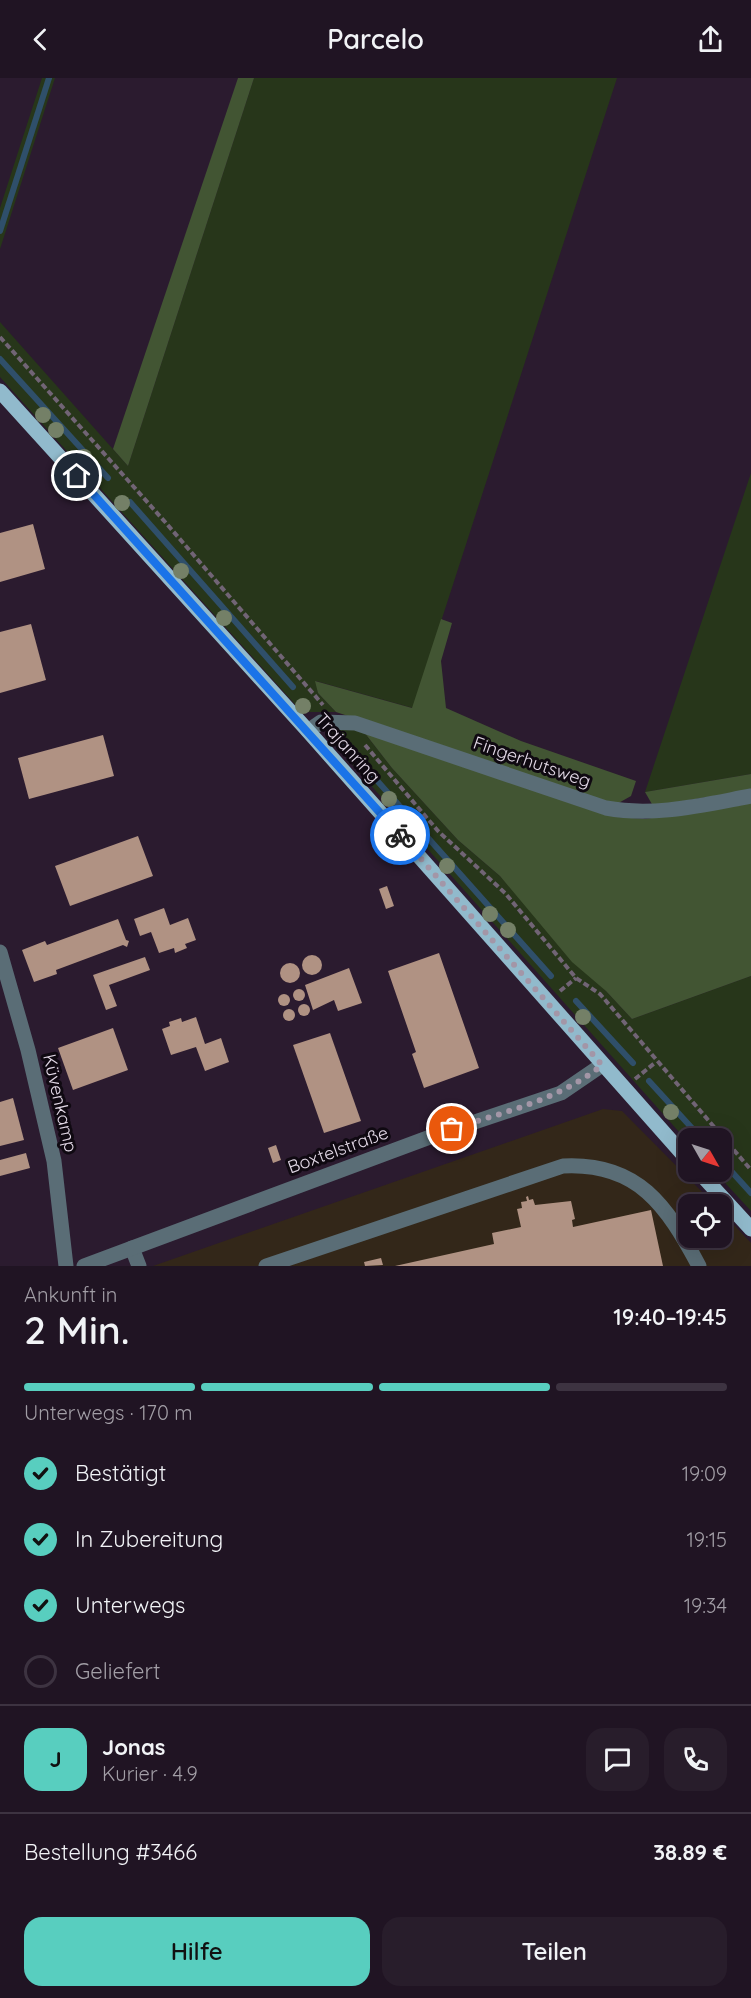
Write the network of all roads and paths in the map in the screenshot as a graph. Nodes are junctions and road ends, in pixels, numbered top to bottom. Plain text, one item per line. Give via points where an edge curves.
1 (0, 338) edge
2 (0, 392) edge
3 (336, 721) junction
4 (308, 731) junction
5 (361, 741) dead end
6 (751, 796) edge
7 (0, 952) edge
8 (656, 1062) junction
9 (602, 1065) junction
10 (623, 1089) junction
11 (678, 1149) edge
12 (751, 1170) edge
13 (708, 1182) edge
14 (751, 1229) edge
15 (132, 1248) junction
16 (66, 1266) edge
17 (84, 1266) edge
18 (139, 1266) edge
19 (266, 1266) edge
20 (699, 1266) edge

1 - 3 path via 174,531
2 - 4 main road, Trajanring
3 - 4 street, Fingerhutsweg via 321,722
3 - 6 street, Fingerhutsweg via 355,723 606,808 662,811
4 - 9 main road, Trajanring
5 - 8 path via 438,831 505,893 576,978 600,994
7 - 16 street, Küvenkamp via 54,1161
8 - 10 path
8 - 12 path
9 - 10 main road, Trajanring
9 - 15 street, Boxtelstraße via 561,1093 430,1137
10 - 11 main road, Trajanring
13 - 14 main road
15 - 17 street, Boxtelstraße
15 - 18 street
19 - 20 street via 563,1166 581,1165 616,1172 648,1190

